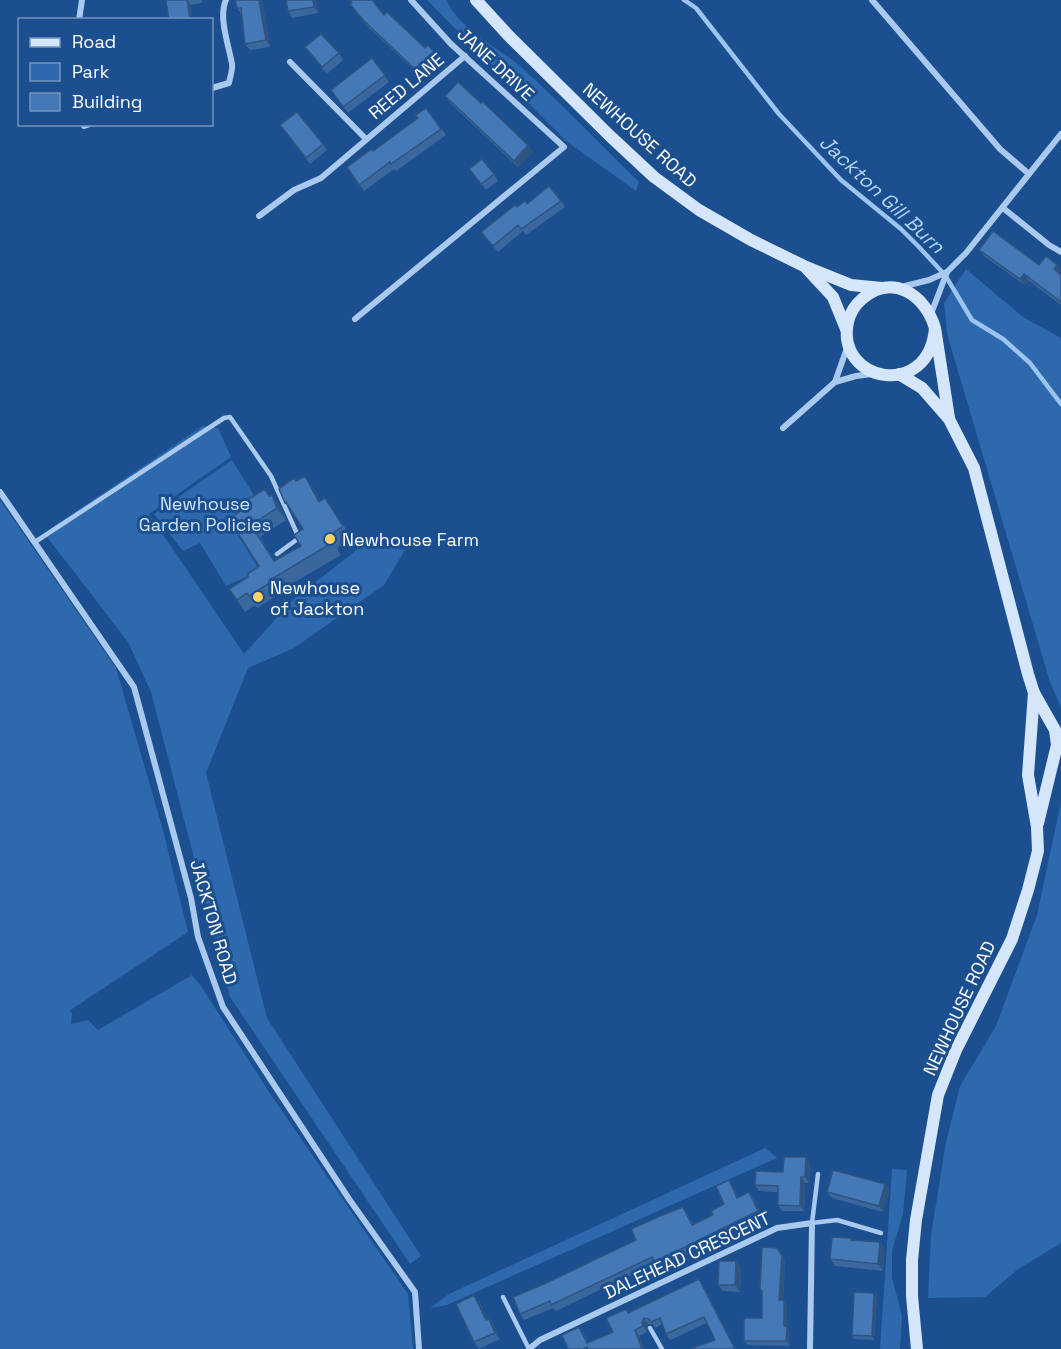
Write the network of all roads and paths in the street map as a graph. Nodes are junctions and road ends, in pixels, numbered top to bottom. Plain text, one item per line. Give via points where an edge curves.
1 (82, 0) edge
2 (225, 0) edge
3 (411, 0) edge
4 (476, 0) edge
5 (872, 0) edge
6 (79, 18) edge
7 (465, 56) junction
8 (291, 62) dead end
9 (213, 88) edge
10 (1061, 134) edge
11 (366, 139) junction
12 (1029, 174) junction
13 (1003, 208) junction
14 (259, 216) dead end
15 (1061, 252) edge
16 (804, 266) junction
17 (947, 272) junction
18 (882, 288) junction
19 (897, 288) junction
20 (931, 314) junction
21 (355, 319) dead end
22 (935, 328) junction
23 (846, 330) junction
24 (848, 344) junction
25 (877, 374) junction
26 (900, 375) junction
27 (835, 382) junction
28 (950, 419) junction
29 (783, 428) dead end
30 (0, 492) edge
31 (35, 542) junction
32 (277, 554) dead end
33 (1034, 693) junction
34 (1037, 827) junction
35 (819, 1174) dead end
36 (812, 1223) junction
37 (881, 1233) dead end
38 (503, 1297) dead end
39 (650, 1328) edge
40 (419, 1349) edge
41 (529, 1349) edge
42 (662, 1349) edge
43 (810, 1349) edge
44 (917, 1349) edge

1 - 6 street
2 - 9 street via 226,40 232,66 229,83
3 - 7 street, JANE DRIVE
4 - 16 street, NEWHOUSE ROAD via 654,177 699,210
5 - 12 street via 1000,149
7 - 11 street, REED LANE
7 - 21 street, JANE DRIVE via 564,147
8 - 11 street, REED LANE
10 - 12 street
11 - 14 street, REED LANE via 321,178 294,190
12 - 13 street
13 - 15 street
13 - 17 street
16 - 18 street, NEWHOUSE ROAD via 851,285
16 - 23 street, NEWHOUSE ROAD via 833,297
17 - 19 street
17 - 20 street
18 - 19 street
18 - 23 street via 857,303
19 - 20 street via 923,301
20 - 22 street
22 - 26 street via 928,356
22 - 28 street, NEWHOUSE ROAD
23 - 24 street
24 - 25 street via 854,357
24 - 27 street
25 - 26 street
25 - 27 street
26 - 28 street, NEWHOUSE ROAD via 921,388
27 - 29 street
28 - 33 street, NEWHOUSE ROAD via 974,468
30 - 31 street, JACKTON ROAD
31 - 32 lane via 230,417 271,476 299,538
31 - 40 street, JACKTON ROAD via 135,687 198,937 223,1007 415,1292
33 - 34 street, NEWHOUSE ROAD via 1028,775
33 - 34 street, NEWHOUSE ROAD via 1055,730 1058,745
34 - 44 street, NEWHOUSE ROAD via 1038,851 1012,939 956,1050 938,1095 912,1260
35 - 36 lane
36 - 37 lane via 837,1220
36 - 41 street, DALEHEAD CRESCENT via 777,1228 540,1340
36 - 43 street
38 - 41 lane
39 - 42 lane

